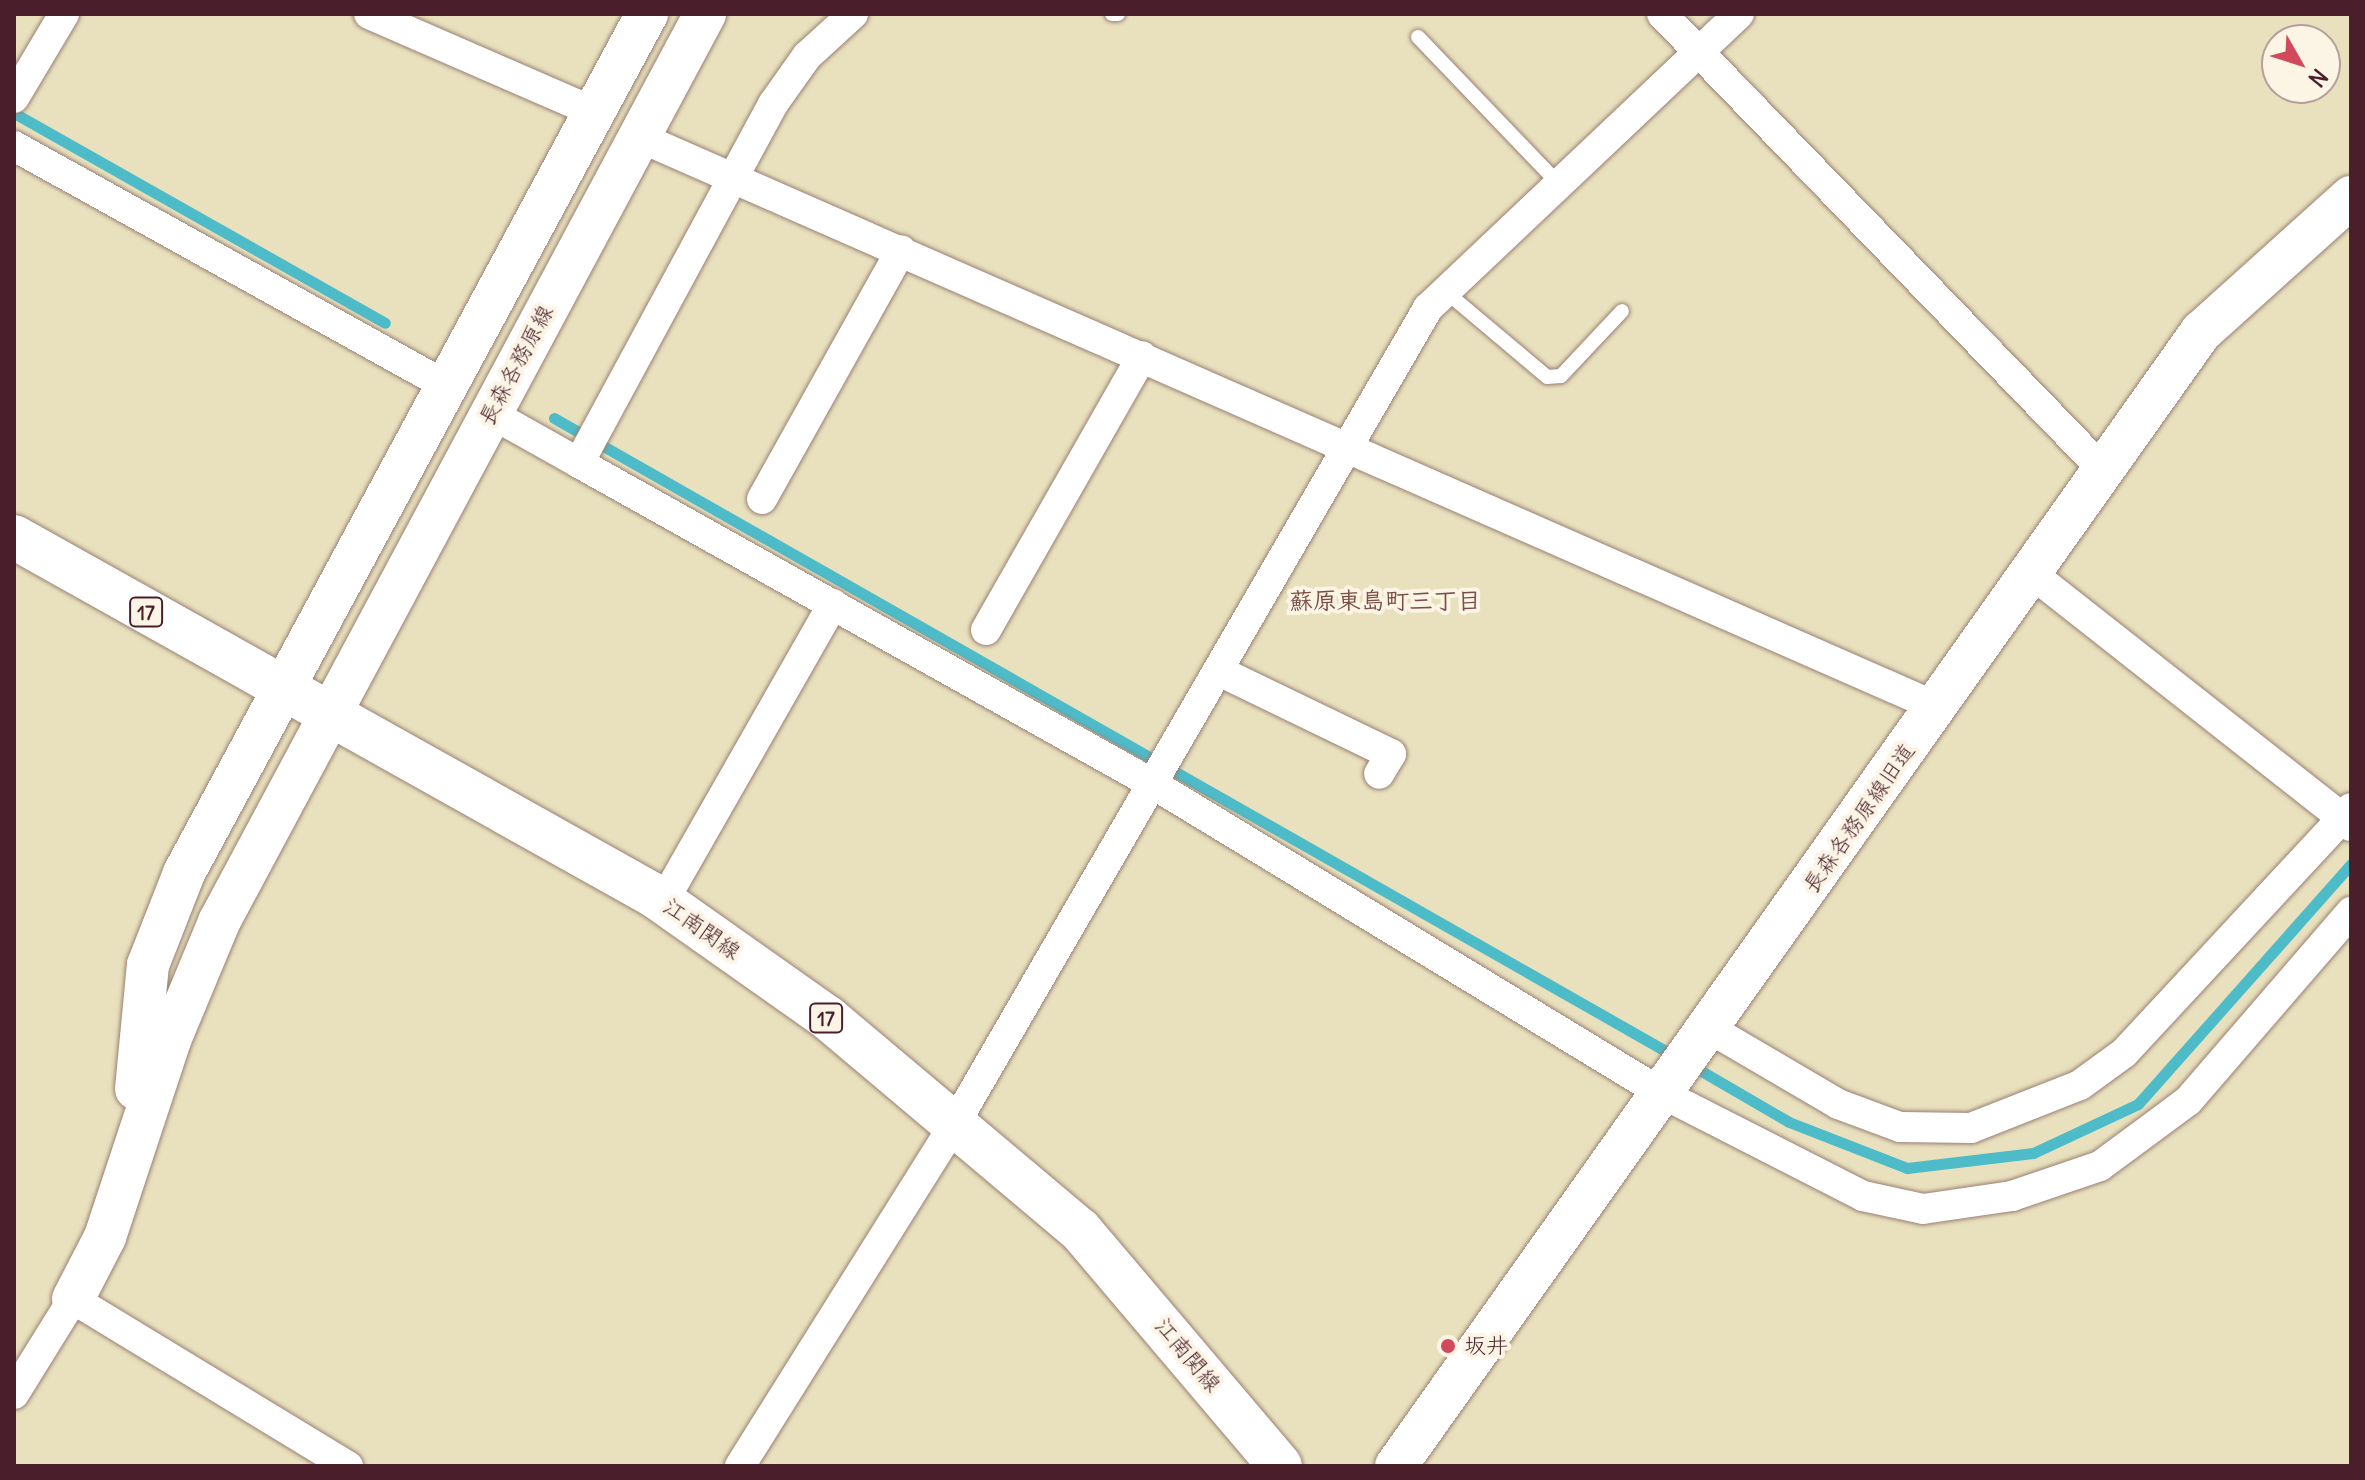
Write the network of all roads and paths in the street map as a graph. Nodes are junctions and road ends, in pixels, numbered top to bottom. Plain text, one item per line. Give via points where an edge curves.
1 (64, 14) edge
2 (369, 14) edge
3 (647, 14) edge
4 (705, 14) edge
5 (853, 14) edge
6 (1662, 14) edge
7 (1739, 14) edge
8 (1418, 37) dead end
9 (1699, 53) junction
10 (17, 93) edge
11 (594, 112) junction
12 (639, 137) junction
13 (14, 146) edge
14 (735, 178) junction
15 (1559, 184) junction
16 (2351, 197) edge
17 (901, 250) junction
18 (1445, 291) junction
19 (1622, 311) dead end
20 (1142, 356) junction
21 (442, 383) junction
22 (490, 413) junction
23 (1348, 446) junction
24 (580, 459) junction
25 (2103, 470) junction
26 (762, 499) dead end
27 (14, 537) edge
28 (2031, 573) junction
29 (833, 604) junction
30 (986, 630) dead end
31 (1219, 671) junction
32 (279, 688) junction
33 (1937, 707) junction
34 (325, 715) junction
35 (1379, 774) dead end
36 (1156, 780) junction
37 (2349, 819) edge
38 (663, 902) junction
39 (2351, 912) edge
40 (1707, 1037) junction
41 (1670, 1089) junction
42 (957, 1120) junction
43 (128, 1168) junction
44 (73, 1299) junction
45 (14, 1394) edge
46 (348, 1466) edge
47 (740, 1466) edge
48 (1280, 1466) edge
49 (1396, 1466) edge

1 - 10 street
2 - 11 street
3 - 11 street
4 - 12 street, 長森各務原線
5 - 14 street via 807,56
6 - 9 street
7 - 9 street
8 - 15 lane
9 - 15 street
9 - 25 street
11 - 21 street
12 - 14 street
12 - 22 street, 長森各務原線
13 - 21 street
14 - 17 street
14 - 24 street
15 - 18 street
16 - 25 street, 長森各務原線旧道 via 2201,332
17 - 20 street
17 - 26 street
18 - 19 lane via 1547,377 1561,376
18 - 23 street via 1428,308
20 - 23 street
20 - 30 street
21 - 32 street
22 - 24 street
22 - 34 street, 長森各務原線
23 - 31 street
23 - 33 street
24 - 29 street
25 - 28 street, 長森各務原線旧道
27 - 32 main road, 江南関線 / 17
28 - 33 street, 長森各務原線旧道
28 - 37 street
29 - 36 street
29 - 38 street
31 - 35 street via 1391,754
31 - 36 street
32 - 34 main road, 江南関線 / 17
32 - 43 street via 184,873 148,965
33 - 40 street, 長森各務原線旧道
34 - 38 main road, 江南関線 / 17
34 - 43 street, 長森各務原線 via 219,922
36 - 41 street
36 - 42 street
37 - 40 street via 2124,1053 2080,1085 2020,1112 1971,1128 1900,1127 1838,1104
38 - 42 main road, 江南関線 / 17
39 - 41 street via 2188,1101 2100,1166 2012,1196 1923,1209 1863,1196
40 - 41 street, 長森各務原線旧道
41 - 49 street, 長森各務原線旧道
42 - 47 street
42 - 48 main road, 江南関線 / 17 via 1080,1230
43 - 44 street
44 - 45 street
44 - 46 street

